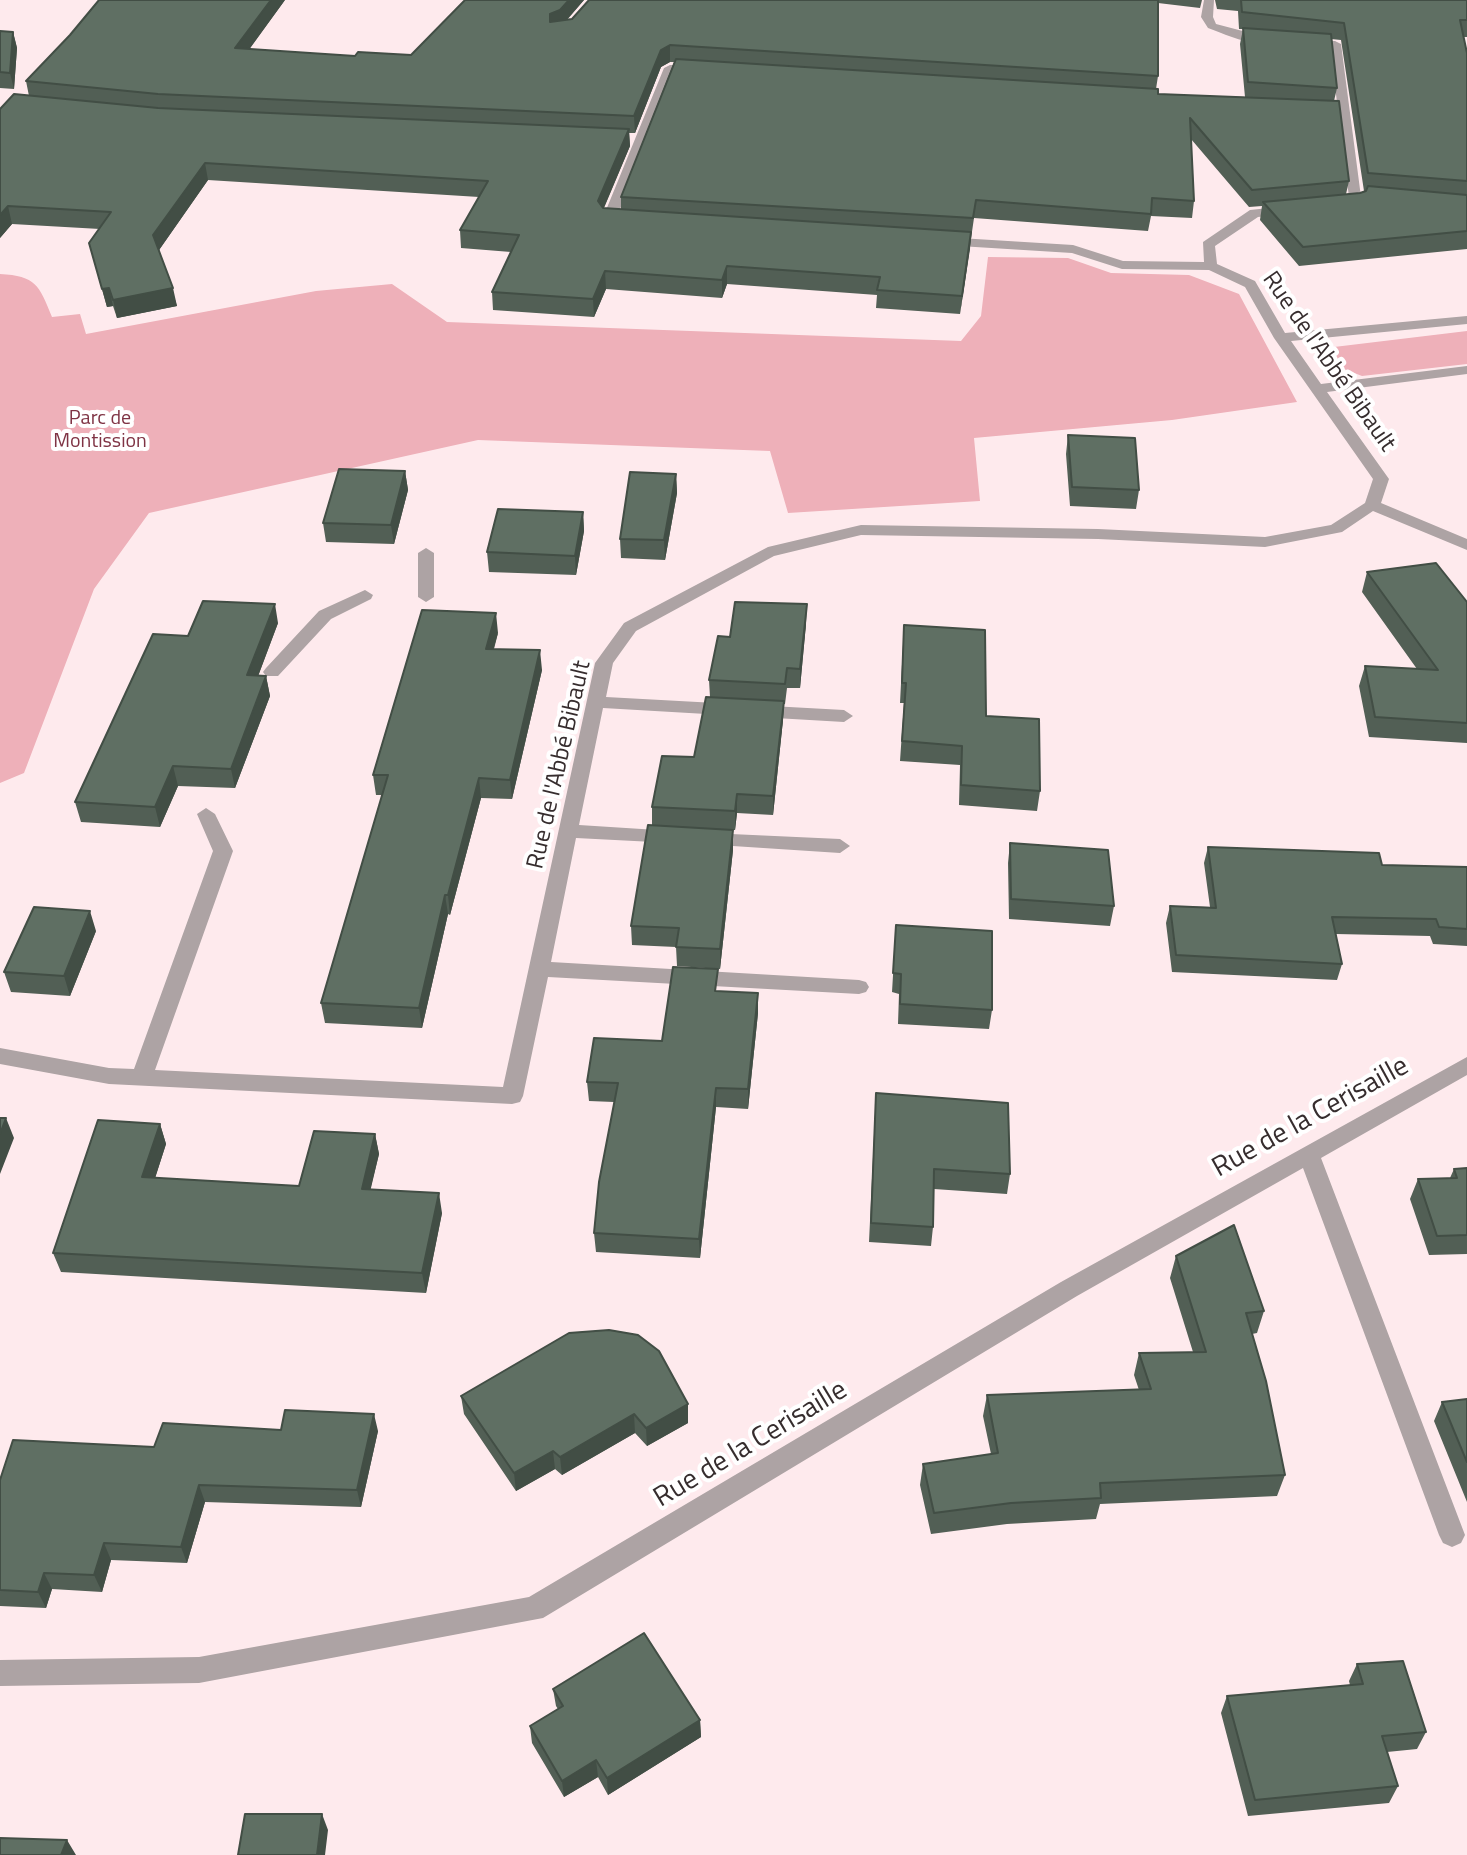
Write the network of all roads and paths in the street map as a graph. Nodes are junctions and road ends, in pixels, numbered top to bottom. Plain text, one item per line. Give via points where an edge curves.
1 (1209, 0) edge
2 (1277, 40) edge
3 (1291, 41) edge
4 (716, 71) edge
5 (1327, 111) edge
6 (1343, 112) junction
7 (626, 139) edge
8 (641, 140) junction
9 (1326, 207) edge
10 (1298, 209) edge
11 (640, 222) edge
12 (934, 240) edge
13 (1211, 266) junction
14 (1467, 320) edge
15 (1281, 338) junction
16 (1467, 370) edge
17 (1317, 389) junction
18 (1372, 505) junction
19 (1467, 545) edge
20 (426, 553) dead end
21 (365, 595) dead end
22 (426, 597) dead end
23 (272, 672) dead end
24 (596, 702) junction
25 (844, 716) dead end
26 (206, 814) dead end
27 (569, 831) junction
28 (840, 846) dead end
29 (539, 969) junction
30 (859, 987) dead end
31 (0, 1056) edge
32 (1467, 1065) edge
33 (142, 1078) junction
34 (1309, 1154) junction
35 (1452, 1535) dead end
36 (0, 1673) edge

1 - 2 street via 1212,26 1248,38
3 - 6 street via 1335,44
4 - 8 street via 670,68
5 - 6 street
6 - 9 street via 1362,198 1355,204
7 - 8 street
8 - 11 street via 609,220
10 - 13 street via 1255,213 1208,245
12 - 13 street via 1073,249 1122,265
13 - 15 street, Rue de l'Abbé Bibault via 1250,284
14 - 15 street
15 - 17 street, Rue de l'Abbé Bibault
16 - 17 street
17 - 18 street, Rue de l'Abbé Bibault via 1381,479
18 - 19 street
18 - 24 street, Rue de l'Abbé Bibault via 1336,529 1265,542 861,530 768,552 630,627 604,663
20 - 22 street
21 - 23 street via 325,615
24 - 25 street
24 - 27 street, Rue de l'Abbé Bibault
26 - 33 street via 223,851
27 - 28 street
27 - 29 street, Rue de l'Abbé Bibault
29 - 30 street
29 - 33 street, Rue de l'Abbé Bibault via 512,1096
31 - 33 street, Rue de l'Abbé Bibault
32 - 34 street, Rue de la Cerisaille
34 - 35 street
34 - 36 street, Rue de la Cerisaille via 1069,1289 534,1609 199,1670

